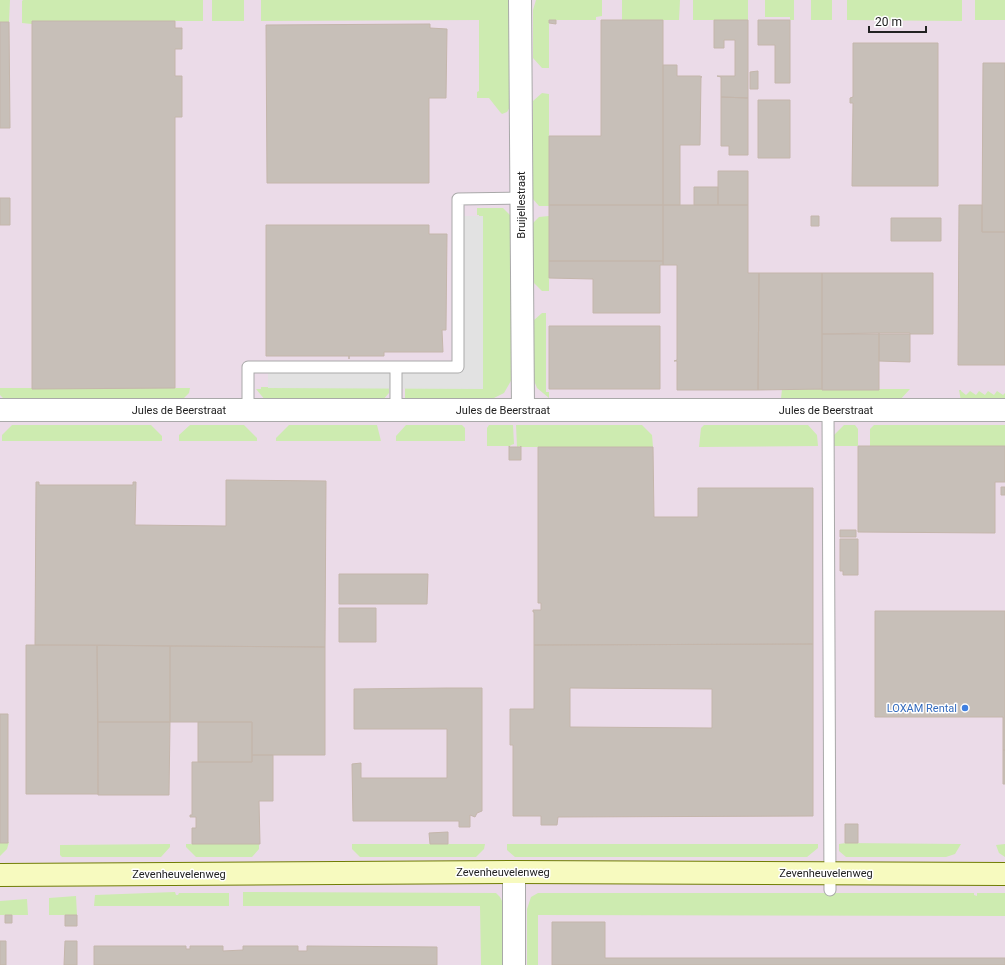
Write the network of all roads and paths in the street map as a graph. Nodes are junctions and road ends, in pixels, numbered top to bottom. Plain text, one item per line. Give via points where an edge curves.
1 (520, 0) edge
2 (521, 198) junction
3 (396, 367) junction
4 (0, 410) edge
5 (248, 410) junction
6 (396, 410) junction
7 (523, 410) junction
8 (828, 410) junction
9 (1005, 410) edge
10 (514, 872) junction
11 (1005, 874) edge
12 (0, 875) edge
13 (830, 882) junction
14 (514, 965) edge

1 - 2 street, Bruijellestraat
2 - 3 lane via 458,199 458,367
2 - 7 street, Bruijellestraat
3 - 5 lane via 248,367
3 - 6 lane
4 - 5 street, Jules de Beerstraat
5 - 6 street, Jules de Beerstraat
6 - 7 street, Jules de Beerstraat
7 - 8 street, Jules de Beerstraat
8 - 9 street, Jules de Beerstraat
8 - 13 lane
10 - 12 street, Zevenheuvelenweg
10 - 13 street, Zevenheuvelenweg
10 - 14 street
11 - 13 street, Zevenheuvelenweg

